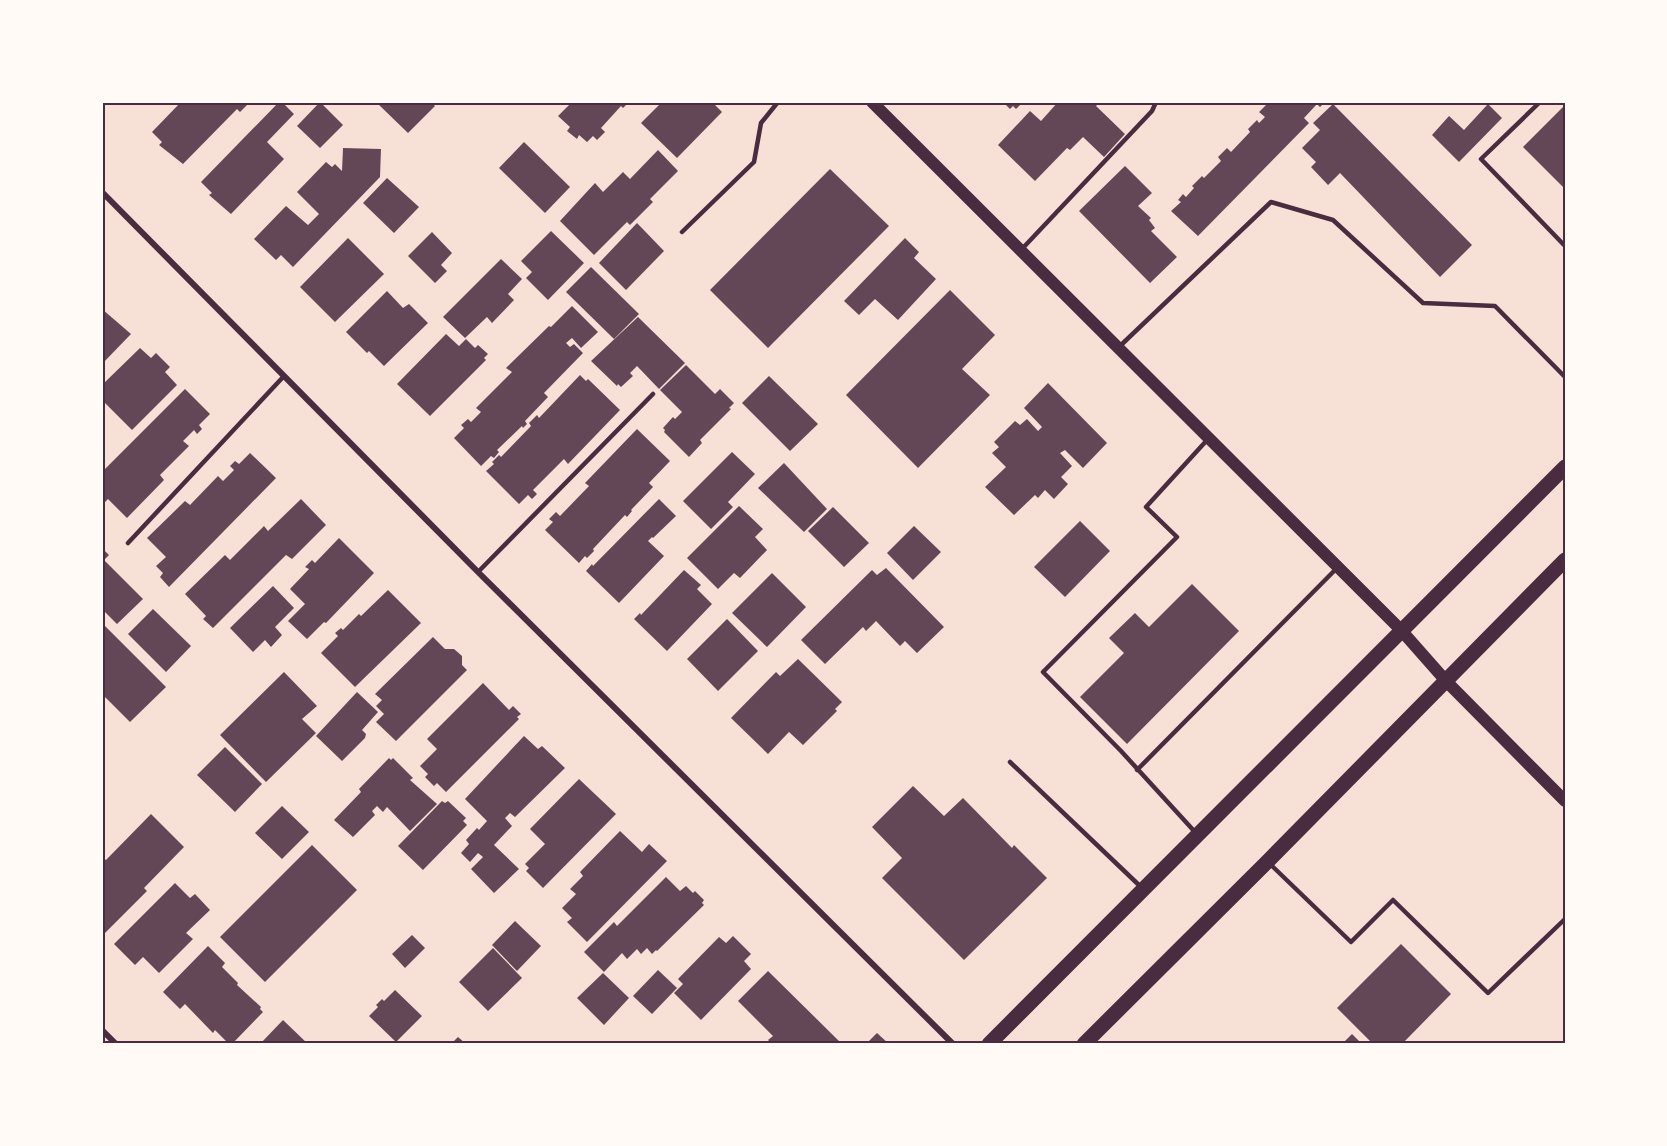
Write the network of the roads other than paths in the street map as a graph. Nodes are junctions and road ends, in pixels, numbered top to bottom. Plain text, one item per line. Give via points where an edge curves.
1 (778, 102) edge
2 (872, 102) edge
3 (1156, 102) edge
4 (1540, 102) edge
5 (102, 192) edge
6 (682, 232) dead end
7 (1565, 246) edge
8 (1021, 250) junction
9 (1118, 348) junction
10 (284, 376) junction
11 (1565, 377) edge
12 (653, 394) dead end
13 (1209, 438) junction
14 (1565, 467) edge
15 (128, 543) dead end
16 (1565, 560) edge
17 (1338, 567) junction
18 (478, 572) junction
19 (1401, 630) junction
20 (1446, 681) junction
21 (1010, 762) dead end
22 (1137, 770) junction
23 (1565, 801) edge
24 (1197, 834) junction
25 (1268, 861) junction
26 (1143, 888) junction
27 (1565, 919) edge
28 (102, 1030) edge
29 (116, 1044) edge
30 (953, 1044) edge
31 (989, 1044) edge
32 (1084, 1044) edge

1 - 6 lane via 761,123 754,162
2 - 8 main road
3 - 8 lane via 1152,111
4 - 7 lane via 1481,159
5 - 10 street
8 - 9 main road
9 - 11 lane via 1271,202 1334,220 1423,303 1495,306
9 - 13 main road
10 - 15 lane
10 - 18 street
12 - 18 lane
13 - 17 main road
13 - 22 lane via 1146,507 1177,537 1043,672
14 - 19 main road
16 - 20 main road
17 - 19 main road
17 - 22 lane
18 - 30 street
19 - 20 main road
19 - 24 main road
20 - 23 main road
20 - 25 main road
21 - 26 lane
22 - 24 lane
24 - 26 main road
25 - 27 lane via 1351,942 1394,900 1488,993
25 - 32 main road
26 - 31 main road
28 - 29 street

